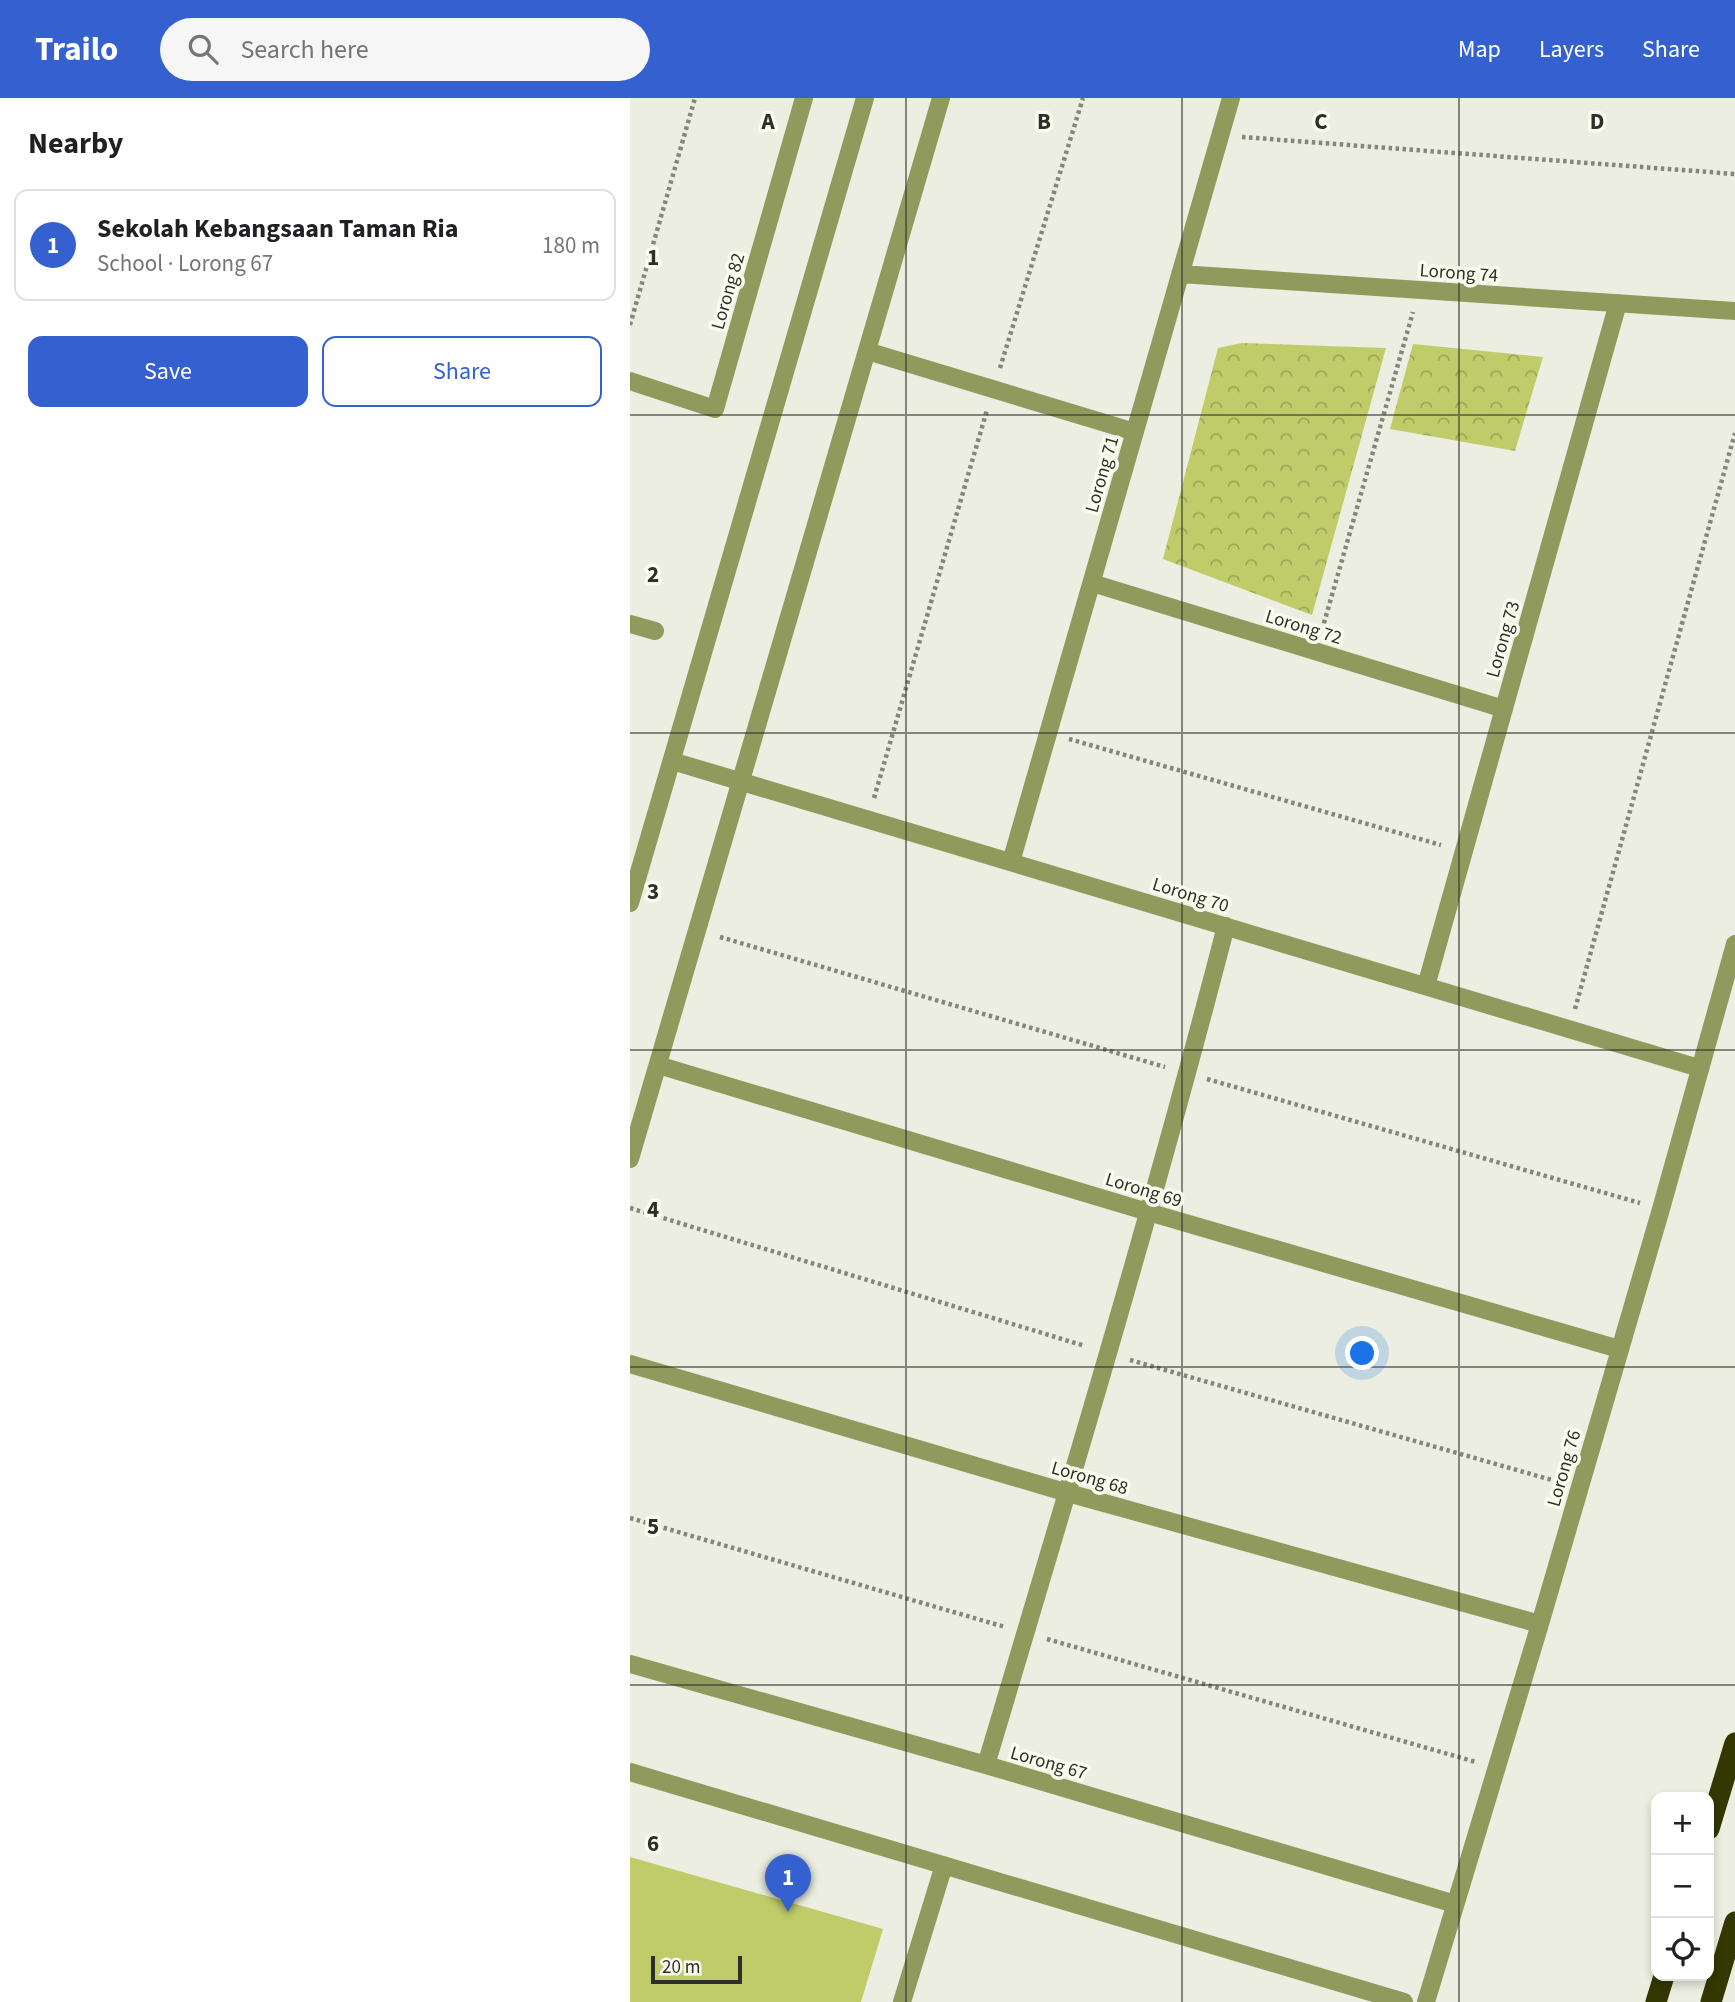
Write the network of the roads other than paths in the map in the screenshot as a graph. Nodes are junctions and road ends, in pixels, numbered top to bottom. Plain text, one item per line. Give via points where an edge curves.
1 (804, 98) edge
2 (865, 98) edge
3 (941, 98) edge
4 (1231, 98) edge
5 (1180, 274) junction
6 (1618, 303) junction
7 (1735, 311) edge
8 (867, 351) junction
9 (630, 381) edge
10 (1135, 432) junction
11 (1092, 583) junction
12 (630, 624) edge
13 (656, 631) dead end
14 (1504, 709) junction
15 (672, 761) junction
16 (741, 782) junction
17 (1010, 862) junction
18 (630, 903) edge
19 (1226, 926) junction
20 (1735, 944) edge
21 (1426, 986) junction
22 (657, 1065) junction
23 (1699, 1068) junction
24 (630, 1159) edge
25 (1148, 1212) junction
26 (1619, 1349) junction
27 (630, 1364) edge
28 (1068, 1493) junction
29 (1540, 1624) junction
30 (630, 1664) edge
31 (1735, 1743) edge
32 (986, 1765) junction
33 (630, 1772) edge
34 (1714, 1812) edge
35 (944, 1866) junction
36 (1455, 1904) junction
37 (1735, 1922) edge
38 (1662, 1981) edge
39 (902, 2002) edge
40 (1404, 2002) edge
41 (1426, 2002) edge
42 (1656, 2002) edge
43 (1711, 2002) edge

1 - 9 street, Lorong 82 via 715,409
2 - 15 street
3 - 8 street
4 - 5 street, Lorong 71
5 - 6 street, Lorong 74
5 - 10 street, Lorong 71
6 - 7 street, Lorong 74
6 - 14 street, Lorong 73
8 - 10 street
8 - 16 street
10 - 11 street, Lorong 71
11 - 14 street, Lorong 72
11 - 17 street, Lorong 71
12 - 13 street
14 - 21 street, Lorong 73
15 - 16 street, Lorong 70
15 - 18 street
16 - 17 street, Lorong 70
16 - 22 street
17 - 19 street, Lorong 70
19 - 21 street, Lorong 70
19 - 25 street
20 - 23 street, Lorong 76
21 - 23 street, Lorong 70
22 - 24 street
22 - 25 street, Lorong 69
23 - 26 street, Lorong 76
25 - 26 street, Lorong 69
25 - 28 street
26 - 29 street, Lorong 76
27 - 28 street, Lorong 68
28 - 29 street, Lorong 68
28 - 32 street
29 - 36 street, Lorong 76
30 - 32 street, Lorong 67
31 - 34 highway
32 - 36 street, Lorong 67
33 - 35 street
35 - 39 street
35 - 40 street
36 - 41 street, Lorong 76
37 - 43 highway
38 - 42 highway

